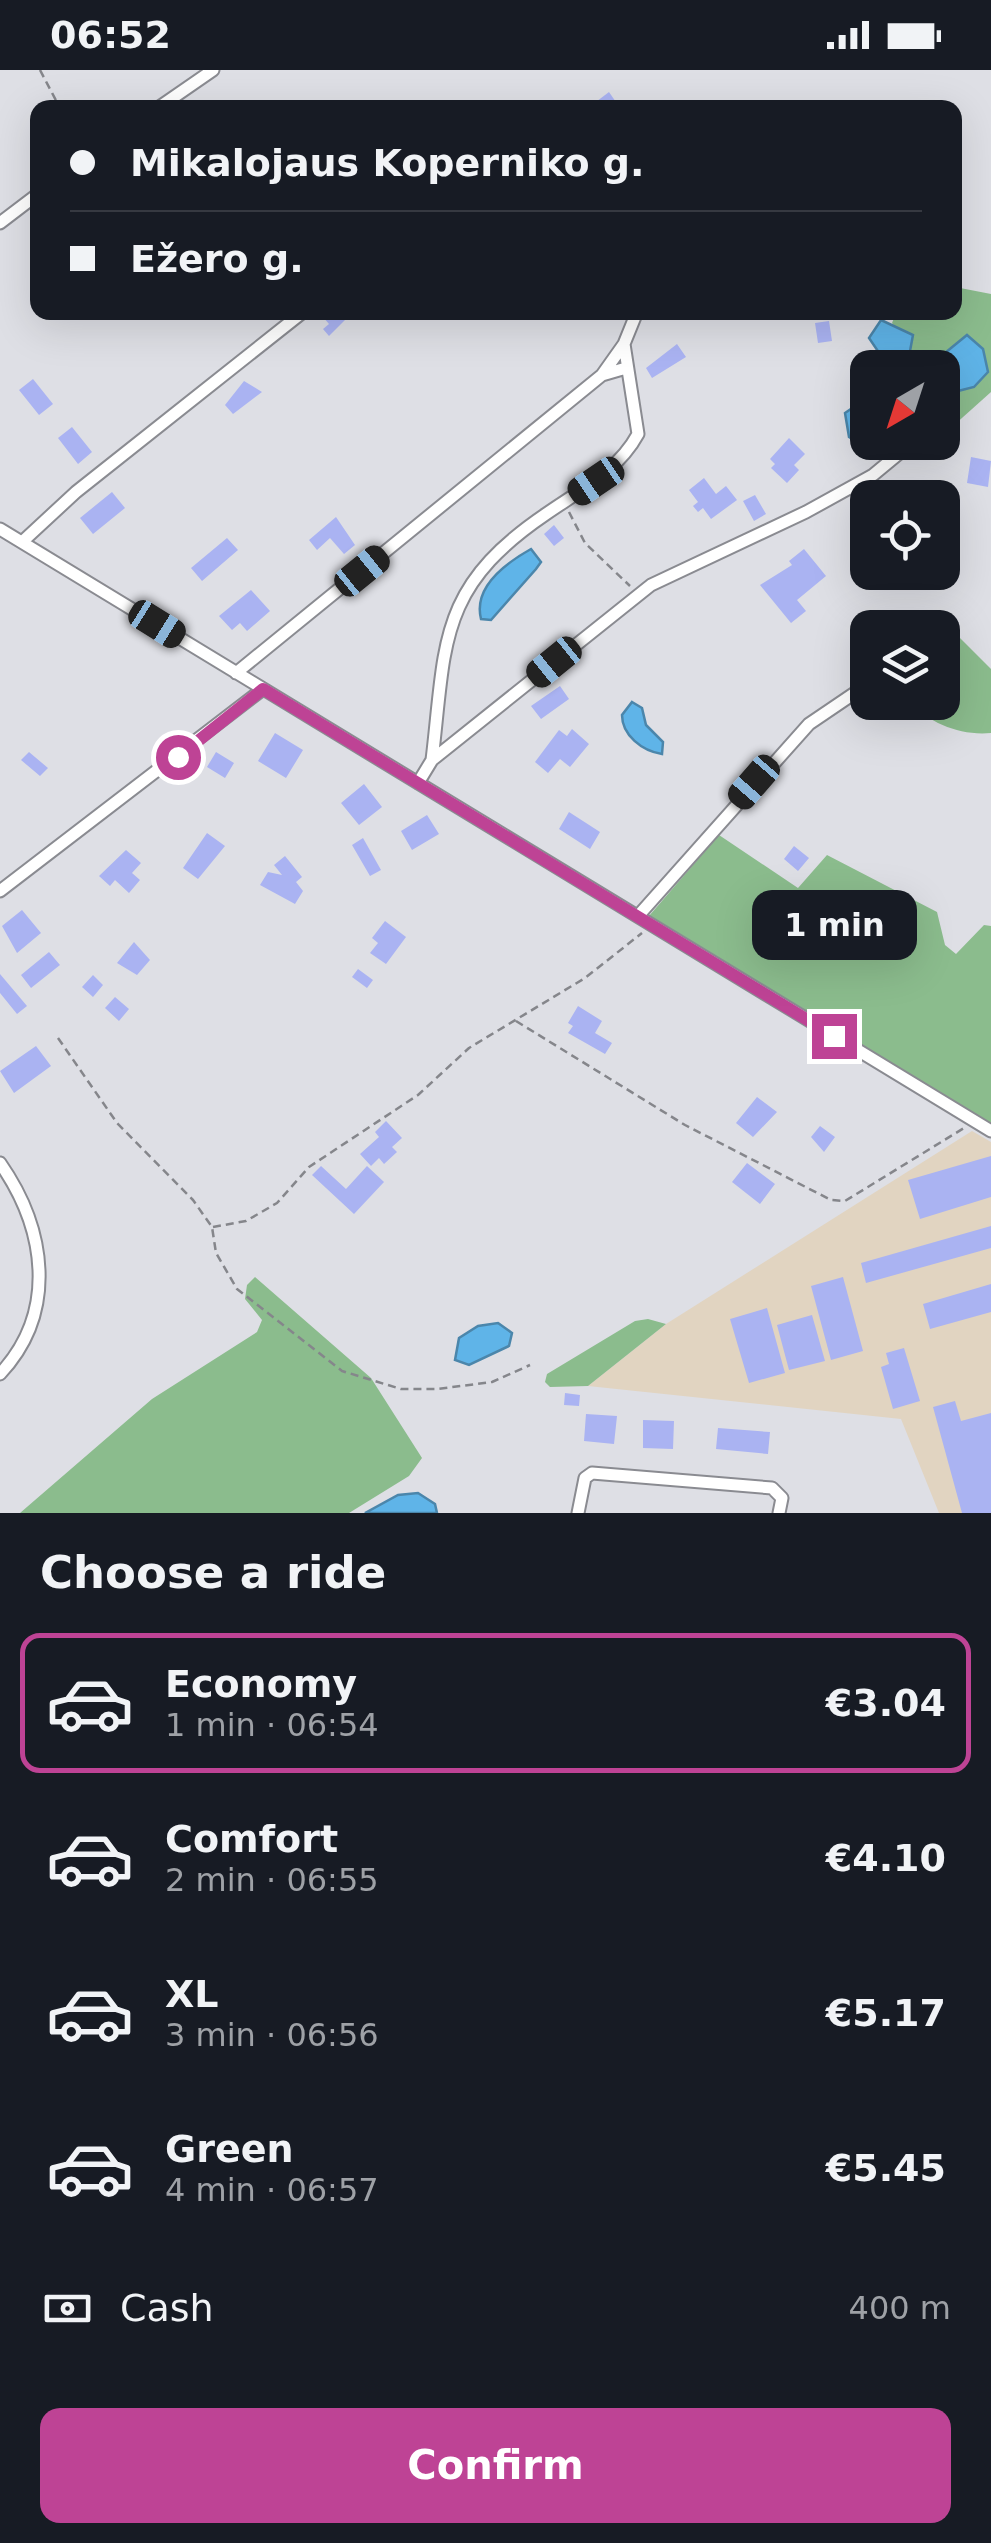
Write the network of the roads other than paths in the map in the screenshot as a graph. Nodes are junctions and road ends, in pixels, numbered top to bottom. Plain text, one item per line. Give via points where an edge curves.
1 (213, 70) edge
2 (170, 100) edge
3 (30, 200) edge
4 (0, 223) edge
5 (293, 320) edge
6 (634, 320) edge
7 (624, 344) junction
8 (626, 368) junction
9 (602, 375) junction
10 (888, 460) edge
11 (1, 532) edge
12 (22, 542) junction
13 (236, 672) junction
14 (263, 689) junction
15 (850, 694) edge
16 (432, 760) junction
17 (418, 783) junction
18 (0, 892) edge
19 (638, 916) junction
20 (991, 1131) edge
21 (0, 1163) edge
22 (0, 1374) edge
23 (578, 1513) edge
24 (779, 1513) edge

1 - 2 street
3 - 4 street
5 - 12 street
6 - 7 street
7 - 8 street
7 - 9 street
8 - 9 street
8 - 16 street via 638,434 596,481 498,554 456,607 443,648
9 - 13 street
10 - 16 street via 838,495 639,594
11 - 12 street
12 - 13 street
13 - 14 street
14 - 17 street
14 - 18 street
15 - 19 street via 809,724
16 - 17 street
17 - 19 street
19 - 20 street
21 - 22 street via 36,1247 42,1293 28,1335
23 - 24 street via 592,1473 772,1488 782,1498

